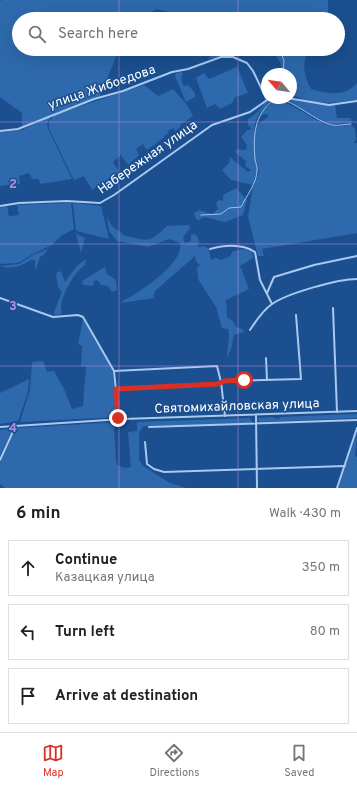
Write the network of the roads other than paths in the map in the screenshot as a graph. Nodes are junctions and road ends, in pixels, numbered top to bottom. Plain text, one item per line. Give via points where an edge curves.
1 (261, 86) edge
2 (297, 100) edge
3 (357, 101) edge
4 (263, 104) edge
5 (0, 131) edge
6 (0, 206) edge
7 (210, 249) dead end
8 (357, 256) edge
9 (357, 279) edge
10 (267, 293) junction
11 (0, 298) edge
12 (272, 304) junction
13 (333, 308) dead end
14 (296, 315) dead end
15 (250, 330) dead end
16 (266, 358) dead end
17 (114, 371) junction
18 (267, 380) junction
19 (221, 382) junction
20 (116, 389) junction
21 (357, 411) edge
22 (337, 412) junction
23 (225, 416) junction
24 (256, 416) junction
25 (119, 420) junction
26 (357, 420) edge
27 (256, 423) junction
28 (16, 425) junction
29 (0, 427) edge
30 (149, 427) dead end
31 (357, 428) edge
32 (145, 442) dead end
33 (0, 460) edge
34 (345, 466) junction
35 (258, 469) junction
36 (257, 488) edge
37 (337, 488) edge

1 - 5 street, улица Жибоедова via 247,63 233,57 210,60 94,99 18,130
2 - 3 street via 329,105
4 - 6 street, Набережная улица via 250,112 212,125 100,203 67,201
7 - 10 street via 235,246 255,252 260,280
8 - 10 street via 274,277
9 - 12 street via 344,279
10 - 12 street
11 - 17 street via 53,317 83,317
12 - 15 street
13 - 22 street
14 - 18 street via 302,379
16 - 18 street
17 - 19 street via 217,366
17 - 20 street
18 - 19 street
19 - 20 street
19 - 23 street
20 - 25 street
21 - 22 street, Святомихайловская улица
22 - 24 street, Святомихайловская улица
23 - 24 street, Святомихайловская улица
23 - 25 street, Святомихайловская улица
24 - 27 street
25 - 28 street, Святомихайловская улица
26 - 27 street, Святомихайловская улица
27 - 30 street, Святомихайловская улица
27 - 35 street
28 - 29 street, Святомихайловская улица
28 - 33 street
31 - 34 street
32 - 35 street via 145,461 154,469 164,472
34 - 35 street
34 - 37 street
35 - 36 street

